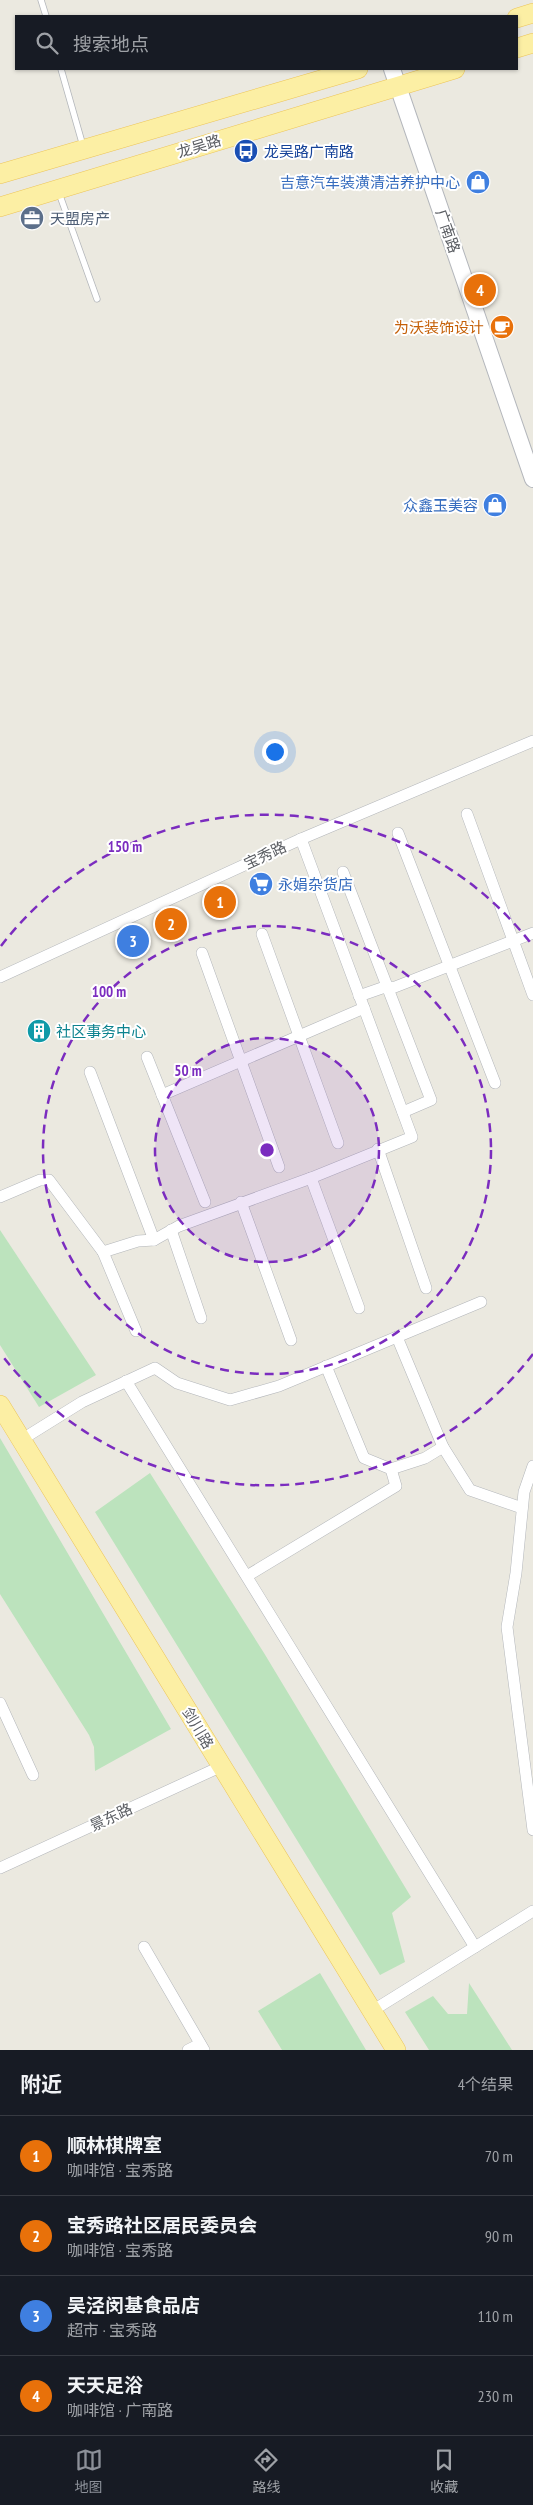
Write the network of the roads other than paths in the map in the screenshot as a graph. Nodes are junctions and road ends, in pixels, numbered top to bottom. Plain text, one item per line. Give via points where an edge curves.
1 (42, 0) edge
2 (533, 13) edge
3 (46, 15) edge
4 (518, 18) edge
5 (533, 43) edge
6 (518, 48) edge
7 (61, 70) edge
8 (355, 70) edge
9 (392, 70) edge
10 (452, 70) edge
11 (399, 88) junction
12 (84, 149) junction
13 (0, 174) edge
14 (58, 189) junction
15 (0, 207) edge
16 (97, 299) dead end
17 (533, 479) edge
18 (533, 741) edge
19 (467, 814) dead end
20 (398, 833) dead end
21 (301, 839) junction
22 (343, 872) dead end
23 (533, 933) edge
24 (262, 934) dead end
25 (513, 941) junction
26 (202, 953) dead end
27 (449, 966) junction
28 (0, 977) edge
29 (387, 988) junction
30 (533, 995) edge
31 (359, 996) junction
32 (364, 1008) junction
33 (300, 1035) junction
34 (147, 1057) dead end
35 (240, 1060) junction
36 (90, 1072) dead end
37 (494, 1083) dead end
38 (162, 1095) junction
39 (403, 1112) junction
40 (338, 1143) dead end
41 (378, 1150) junction
42 (279, 1167) dead end
43 (311, 1178) junction
44 (0, 1197) edge
45 (205, 1202) dead end
46 (241, 1202) junction
47 (171, 1230) junction
48 (154, 1240) junction
49 (104, 1252) junction
50 (426, 1288) dead end
51 (481, 1302) dead end
52 (359, 1308) dead end
53 (201, 1318) dead end
54 (136, 1331) dead end
55 (397, 1337) junction
56 (291, 1340) dead end
57 (326, 1366) junction
58 (126, 1381) junction
59 (0, 1405) edge
60 (21, 1440) junction
61 (443, 1446) junction
62 (533, 1466) edge
63 (392, 1469) junction
64 (522, 1508) junction
65 (247, 1576) junction
66 (0, 1703) edge
67 (222, 1766) junction
68 (33, 1775) dead end
69 (533, 1830) edge
70 (0, 1868) edge
71 (533, 1911) edge
72 (144, 1947) dead end
73 (475, 1947) junction
74 (372, 2011) junction
75 (202, 2047) edge
76 (188, 2050) edge
77 (396, 2050) edge

1 - 3 lane
2 - 4 main road
5 - 6 main road
7 - 12 lane
8 - 12 main road, 龙吴路
9 - 11 street, 广南路
10 - 11 main road, 龙吴路
11 - 14 main road, 龙吴路
11 - 17 street, 广南路
12 - 13 main road, 龙吴路
14 - 15 main road, 龙吴路
14 - 16 lane
18 - 21 street, 宝秀路
19 - 25 street
20 - 27 street
21 - 28 street, 宝秀路
21 - 31 street
22 - 29 street
23 - 25 street
24 - 33 street
25 - 27 street
25 - 30 street
26 - 35 street
27 - 29 street
27 - 37 street
29 - 31 street
29 - 39 street via 431,1100
31 - 32 street
32 - 33 street
32 - 39 street
33 - 35 street
33 - 40 street
34 - 38 street
35 - 38 street
35 - 42 street
36 - 48 street
38 - 45 street
39 - 41 street via 412,1137
41 - 43 street
41 - 50 street
43 - 46 street
43 - 52 street
44 - 49 street via 40,1180 49,1180
46 - 47 street
46 - 56 street
47 - 48 street
47 - 53 street
48 - 49 street
49 - 54 street
51 - 55 street
55 - 57 street
55 - 61 street
57 - 58 street via 279,1386 230,1400 177,1384 154,1368
57 - 63 street via 364,1458
58 - 60 street via 82,1402
58 - 65 street
59 - 60 main road, 剑川路
60 - 67 main road, 剑川路
61 - 63 street via 425,1458
61 - 64 street via 470,1490
62 - 64 street
63 - 65 street via 396,1486
64 - 69 street via 507,1627
65 - 73 street
66 - 68 street
67 - 70 street, 景东路
67 - 74 main road, 剑川路
71 - 73 street
72 - 75 street
73 - 74 street
74 - 77 main road, 剑川路
75 - 76 street

